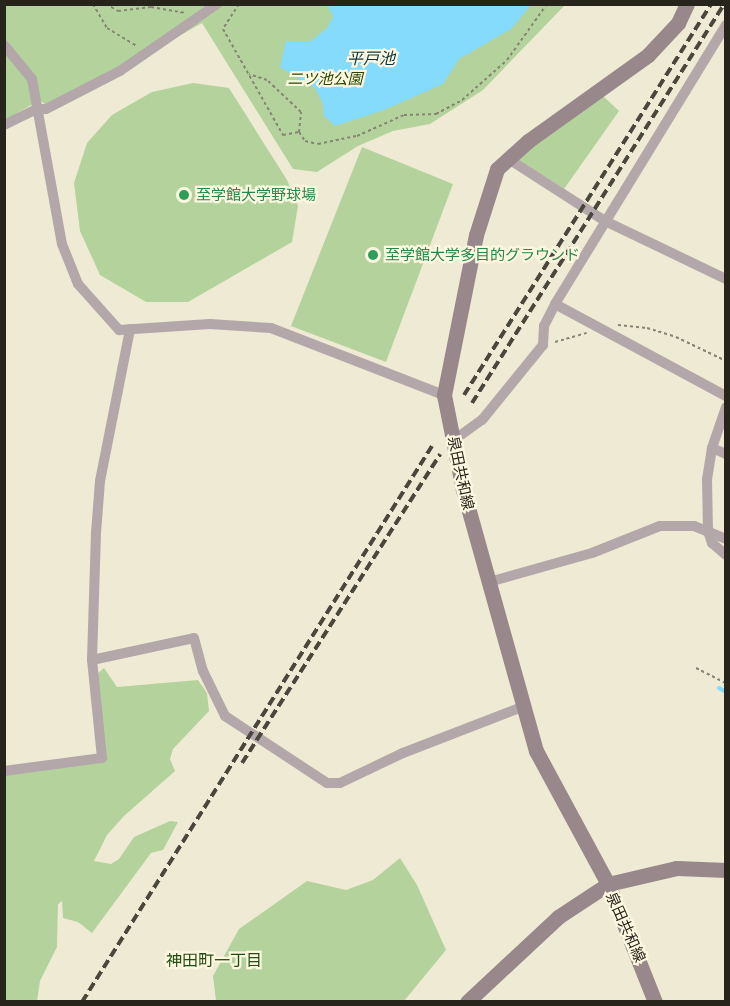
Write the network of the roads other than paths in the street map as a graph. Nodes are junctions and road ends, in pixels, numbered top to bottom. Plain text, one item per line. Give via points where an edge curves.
1 (217, 4) edge
2 (687, 4) edge
3 (725, 26) edge
4 (4, 45) edge
5 (37, 109) junction
6 (4, 125) edge
7 (507, 158) junction
8 (603, 220) junction
9 (726, 279) edge
10 (555, 304) junction
11 (130, 329) junction
12 (444, 395) junction
13 (726, 396) edge
14 (726, 407) edge
15 (454, 440) junction
16 (712, 448) junction
17 (726, 454) edge
18 (708, 531) junction
19 (726, 539) edge
20 (726, 555) edge
21 (489, 582) junction
22 (92, 660) junction
23 (522, 707) junction
24 (4, 771) edge
25 (726, 870) edge
26 (608, 884) junction
27 (483, 995) edge
28 (467, 1002) edge
29 (656, 1002) edge

1 - 5 street via 145,50 120,71 46,109
2 - 7 main road, 泉田共和線 via 678,23 648,55
3 - 8 street
4 - 5 street via 32,79
5 - 6 street
5 - 11 street via 54,215 78,284 119,330
7 - 8 street
7 - 12 main road, 泉田共和線 via 496,169 487,194
8 - 9 street
8 - 10 street
10 - 13 street
10 - 15 street via 544,326 543,345 534,358 482,420
11 - 12 street via 210,324 271,328
11 - 22 street via 100,481
12 - 15 main road, 泉田共和線
14 - 16 street
15 - 21 main road, 泉田共和線
16 - 17 street
16 - 18 street
18 - 19 street
18 - 20 street via 712,543
18 - 21 street via 694,526 660,526 592,553
21 - 23 main road, 泉田共和線
22 - 23 street via 194,638 203,671 225,716 327,783 340,783 403,753
22 - 24 street via 102,758
23 - 26 main road, 泉田共和線 via 536,751
25 - 26 main road via 677,868
26 - 27 main road via 558,917
26 - 29 main road, 泉田共和線
27 - 28 main road

